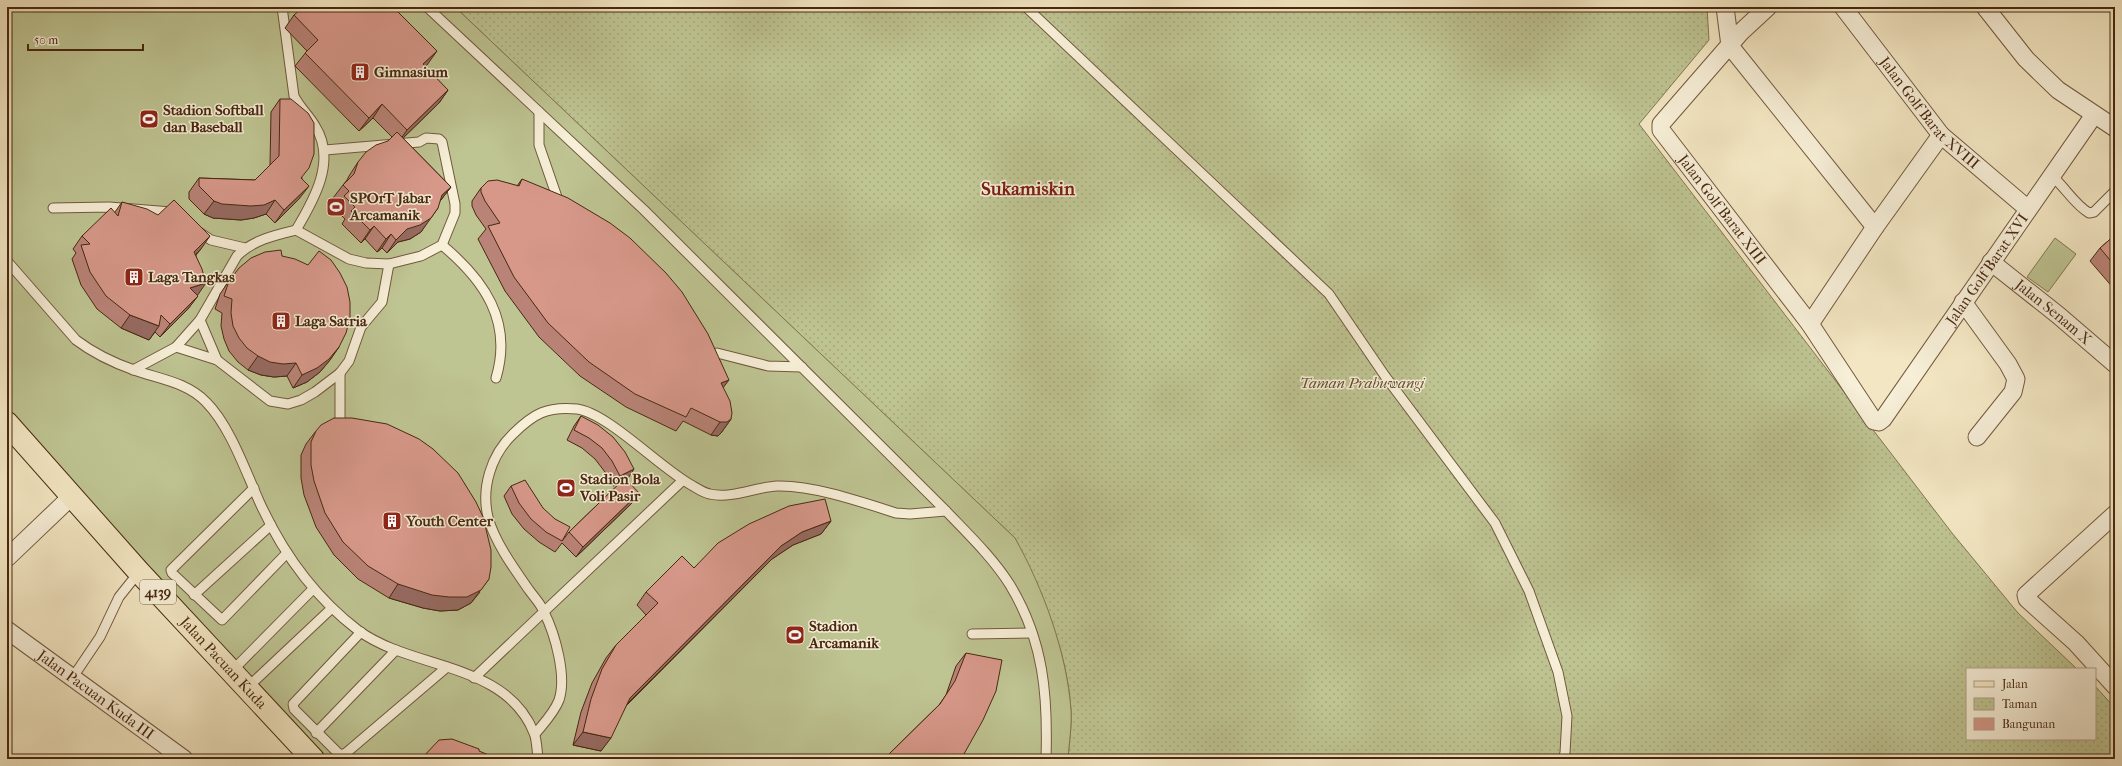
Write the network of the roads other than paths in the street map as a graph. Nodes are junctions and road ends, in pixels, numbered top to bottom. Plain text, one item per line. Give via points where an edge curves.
1 (282, 7) edge
2 (427, 7) edge
3 (1026, 7) edge
4 (1724, 7) edge
5 (1768, 7) edge
6 (1842, 7) edge
7 (1985, 7) edge
8 (1730, 46) junction
9 (539, 112) junction
10 (2094, 115) junction
11 (2115, 128) edge
12 (1941, 135) junction
13 (325, 150) junction
14 (2052, 176) junction
15 (2115, 191) edge
16 (558, 200) edge
17 (53, 208) dead end
18 (2028, 208) junction
19 (1875, 227) junction
20 (296, 230) junction
21 (442, 245) junction
22 (245, 248) junction
23 (7, 260) edge
24 (1991, 262) junction
25 (389, 264) junction
26 (1963, 302) junction
27 (200, 320) junction
28 (1810, 324) junction
29 (176, 347) junction
30 (717, 353) edge
31 (217, 360) junction
32 (2115, 364) edge
33 (802, 367) junction
34 (133, 370) junction
35 (340, 373) junction
36 (496, 378) dead end
37 (1879, 422) joint
38 (7, 423) edge
39 (340, 425) edge
40 (1977, 437) dead end
41 (682, 481) junction
42 (254, 488) junction
43 (73, 495) junction
44 (946, 511) junction
45 (2115, 514) edge
46 (271, 525) junction
47 (287, 553) junction
48 (7, 558) edge
49 (139, 572) junction
50 (313, 589) junction
51 (194, 595) junction
52 (332, 608) junction
53 (544, 611) junction
54 (7, 630) edge
55 (360, 632) junction
56 (1032, 633) junction
57 (972, 634) dead end
58 (396, 650) junction
59 (447, 667) junction
60 (232, 670) junction
61 (73, 677) junction
62 (474, 678) junction
63 (2114, 682) edge
64 (248, 687) junction
65 (316, 733) junction
66 (535, 734) junction
67 (184, 759) edge
68 (313, 759) edge
69 (538, 759) edge
70 (1046, 759) edge
71 (1563, 759) edge

1 - 13 lane via 294,96 315,126
2 - 9 lane
3 - 71 lane via 1329,294 1385,376 1495,523 1529,591 1558,672 1567,716
4 - 8 street
5 - 8 street, Jalan Golf Barat XIII
6 - 12 street, Jalan Golf Barat XVIII
7 - 10 street via 2039,72 2058,90
8 - 19 street
8 - 28 street, Jalan Golf Barat XIII via 1661,124 1660,130
9 - 16 lane via 539,145
9 - 33 lane via 644,210
10 - 11 street
10 - 14 street, Jalan Golf Barat XVI
12 - 18 street, Jalan Golf Barat XVIII
12 - 19 street
13 - 20 lane via 318,190
13 - 21 lane via 419,142 426,138 439,139 442,142 455,204 455,213
14 - 15 lane via 2089,213 2094,212
14 - 18 street, Jalan Golf Barat XVI
17 - 22 lane via 109,207 171,212 211,240
18 - 24 street, Jalan Golf Barat XVI
19 - 28 street
20 - 22 lane via 273,235
20 - 25 lane via 349,259
21 - 25 lane via 421,256
21 - 36 lane via 473,275 492,306 502,337 501,363
22 - 27 lane via 227,272
23 - 34 lane via 76,340
24 - 26 street, Jalan Golf Barat XVI
24 - 32 street, Jalan Senam X
25 - 35 lane via 382,302 364,322 351,357
26 - 37 street, Jalan Golf Barat XVI via 1900,396
26 - 40 street via 2016,379 2013,392
27 - 29 lane
27 - 31 lane
28 - 37 street, Jalan Golf Barat XIII via 1874,421
29 - 31 lane
29 - 34 lane
30 - 33 lane via 768,366
31 - 35 lane via 260,394 278,403 288,404 301,400
33 - 44 lane
34 - 42 lane via 186,387 206,401 220,420
35 - 39 lane
38 - 43 main road, Jalan Pacuan Kuda / 4139
41 - 44 lane via 714,495 777,486 793,487 896,513
41 - 53 lane
41 - 53 lane via 611,425 578,409 539,412 526,421 498,450 486,487 486,504 488,518 496,537
42 - 46 lane
42 - 51 lane via 172,570
43 - 48 street
43 - 49 main road, Jalan Pacuan Kuda / 4139
44 - 56 lane via 987,554 1010,585
45 - 63 street via 2026,595 2026,599 2076,643
46 - 47 lane
46 - 51 lane
47 - 50 lane
47 - 51 lane via 223,620
49 - 60 main road, Jalan Pacuan Kuda / 4139
49 - 61 lane via 119,597 100,637
50 - 52 lane
50 - 60 lane
52 - 55 lane
52 - 64 lane
53 - 62 lane
53 - 66 lane via 558,652 562,674 560,697 556,707
54 - 61 street, Jalan Pacuan Kuda III
55 - 58 lane
55 - 65 lane via 294,702 294,709
56 - 57 lane
56 - 70 lane via 1045,679
58 - 59 lane
58 - 65 lane
59 - 62 lane
59 - 65 lane via 343,755 338,754
60 - 64 main road, Jalan Pacuan Kuda / 4139
61 - 67 street, Jalan Pacuan Kuda III
62 - 66 lane via 499,689 521,710
64 - 68 main road, Jalan Pacuan Kuda / 4139
66 - 69 lane

